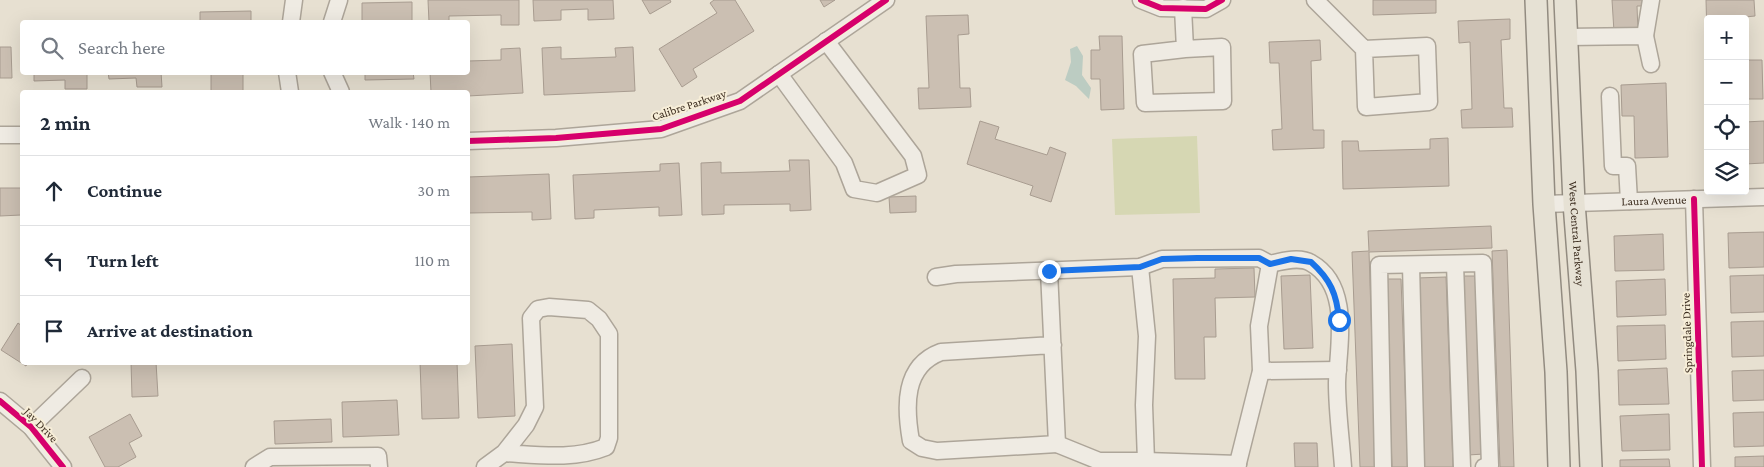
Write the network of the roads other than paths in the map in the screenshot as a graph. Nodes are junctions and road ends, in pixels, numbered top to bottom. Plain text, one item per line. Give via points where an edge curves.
1 (294, 0) edge
2 (339, 0) edge
3 (886, 0) edge
4 (1141, 0) edge
5 (1222, 0) edge
6 (1315, 0) edge
7 (1536, 0) edge
8 (1565, 0) edge
9 (1651, 0) edge
10 (1183, 8) junction
11 (291, 20) edge
12 (333, 20) edge
13 (1645, 36) junction
14 (1567, 37) junction
15 (826, 41) junction
16 (1185, 49) junction
17 (1364, 49) junction
18 (1651, 64) dead end
19 (779, 74) junction
20 (288, 75) edge
21 (333, 75) edge
22 (290, 90) edge
23 (340, 90) edge
24 (1610, 96) dead end
25 (20, 134) edge
26 (0, 135) edge
27 (470, 141) edge
28 (1764, 197) edge
29 (1694, 198) junction
30 (1629, 201) junction
31 (1574, 203) junction
32 (1544, 204) junction
33 (1270, 264) junction
34 (1411, 264) junction
35 (1455, 264) junction
36 (1140, 267) junction
37 (1049, 271) junction
38 (936, 277) dead end
39 (1052, 346) junction
40 (1338, 370) junction
41 (1261, 371) junction
42 (82, 378) dead end
43 (0, 401) edge
44 (31, 427) junction
45 (1057, 444) junction
46 (504, 453) junction
47 (1146, 461) junction
48 (1237, 466) edge
49 (63, 467) edge
50 (254, 467) edge
51 (379, 467) edge
52 (485, 467) edge
53 (1343, 467) edge
54 (1383, 467) edge
55 (1416, 467) edge
56 (1462, 467) edge
57 (1484, 467) edge
58 (1559, 467) edge
59 (1590, 467) edge
60 (1702, 467) edge

1 - 11 street
2 - 12 street
3 - 15 street, Calibre Parkway
4 - 10 street via 1161,8
5 - 10 street via 1206,9
6 - 17 street
7 - 32 main road
8 - 14 main road, West Central Parkway
9 - 13 street
10 - 16 street
13 - 14 street
13 - 18 street
14 - 31 main road, West Central Parkway
15 - 19 street, Calibre Parkway
15 - 19 street via 913,156 918,175 877,193 854,189 844,163
16 - 16 street via 1142,54 1145,103 1223,101 1222,47
17 - 17 street via 1366,107 1429,102 1427,46
19 - 27 street, Calibre Parkway via 740,101 661,129
20 - 22 street
21 - 23 street
24 - 30 street via 1613,166 1635,166
25 - 26 street
28 - 29 street, Laura Avenue
29 - 30 street, Laura Avenue
29 - 60 street, Springdale Drive
30 - 31 street, Laura Avenue
31 - 32 street, Laura Avenue
31 - 59 main road, West Central Parkway via 1587,371
32 - 58 main road
33 - 36 street via 1259,258 1197,258 1162,259
33 - 40 street via 1291,259 1311,262 1332,286 1338,301
33 - 41 street via 1259,326
34 - 35 street
34 - 54 street via 1379,265
34 - 55 street
35 - 56 street
35 - 57 street via 1483,263 1490,465
36 - 37 street
36 - 47 street via 1147,336
37 - 38 street
37 - 39 street
39 - 45 street
39 - 45 street via 941,352 929,356 909,385 908,422 911,440 922,448 937,451
40 - 41 street
40 - 53 street
41 - 48 street
42 - 44 street
43 - 44 street, Jay Drive
44 - 49 street, Jay Drive
45 - 47 street via 1099,461
46 - 46 street via 526,425 535,407 532,318 538,309 549,307 588,310 609,334 609,438 606,447 588,454
46 - 52 street
47 - 48 street
50 - 51 street via 270,458 378,456

